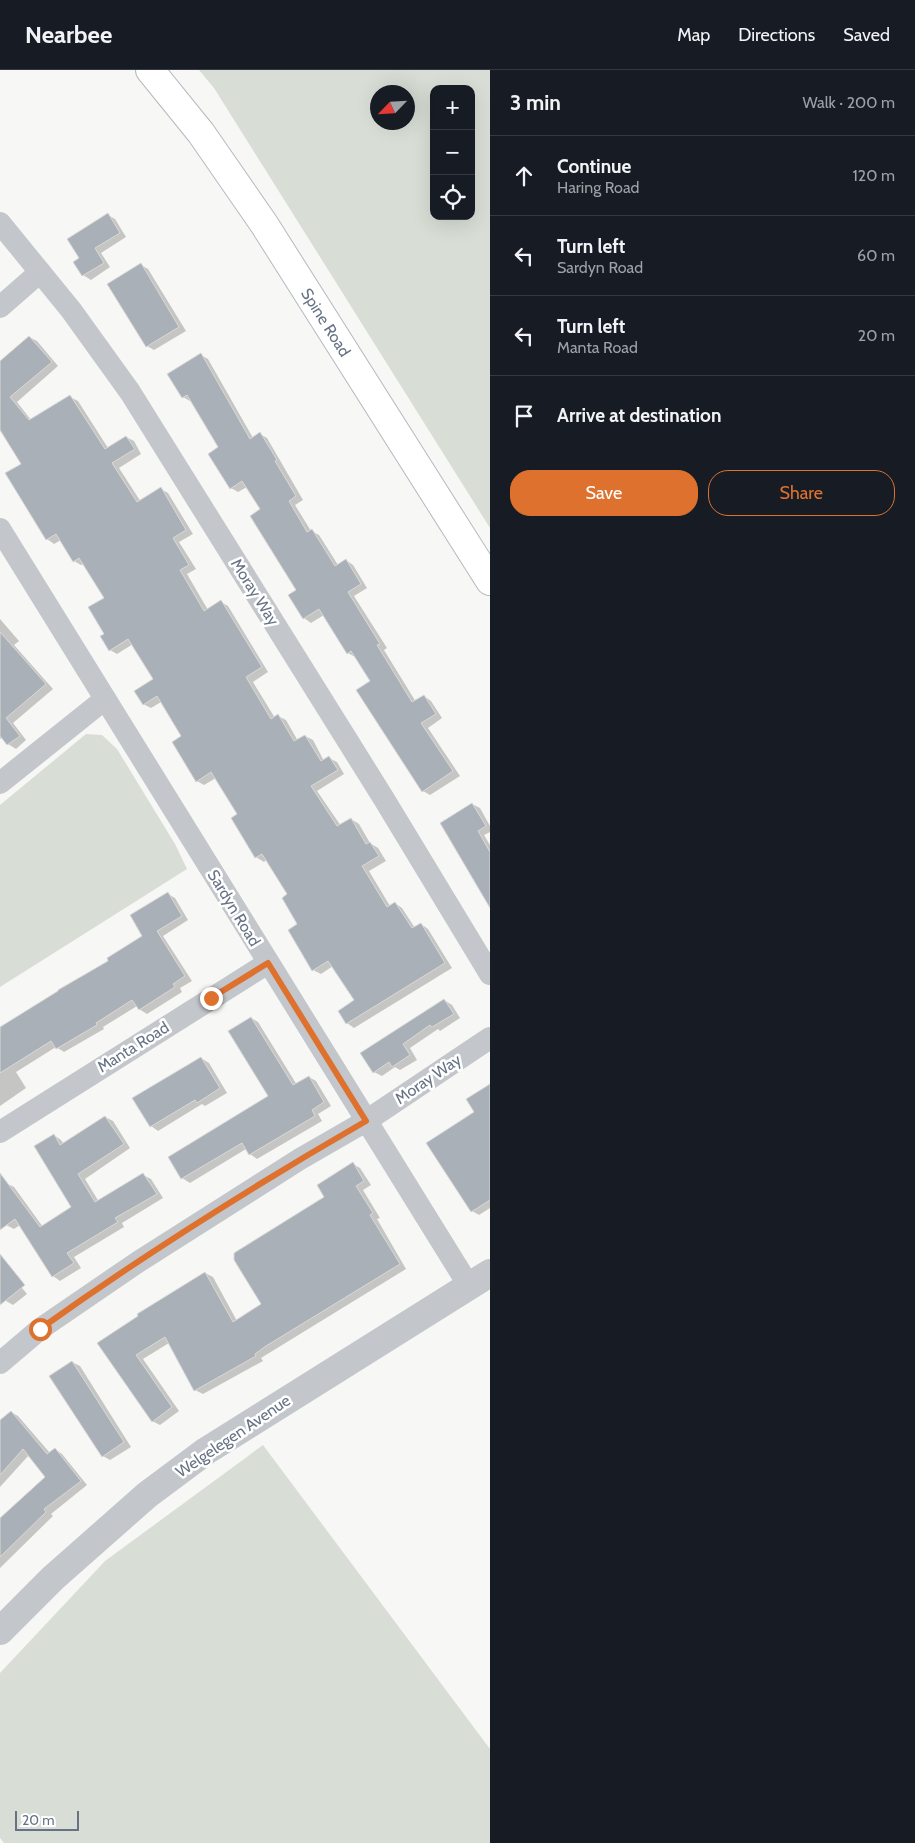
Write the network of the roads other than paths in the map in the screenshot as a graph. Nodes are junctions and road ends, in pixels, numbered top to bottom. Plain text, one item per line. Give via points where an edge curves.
1 (150, 70) edge
2 (0, 223) edge
3 (40, 272) junction
4 (0, 307) edge
5 (2, 537) edge
6 (490, 582) edge
7 (105, 699) junction
8 (0, 783) edge
9 (268, 963) junction
10 (490, 974) edge
11 (490, 1038) edge
12 (366, 1121) junction
13 (0, 1132) edge
14 (479, 1279) edge
15 (0, 1363) edge
16 (0, 1631) edge

1 - 6 main road, Spine Road via 201,133 264,224
2 - 3 street, Moray Way
3 - 4 street
3 - 10 street, Moray Way via 130,392
5 - 7 street, Sardyn Road
7 - 8 street
7 - 9 street, Sardyn Road
9 - 12 street, Sardyn Road
9 - 13 street, Manta Road
11 - 12 street, Moray Way
12 - 14 street, Sardyn Road
12 - 15 street, Moray Way via 138,1262 40,1329
14 - 16 street, Welgelegen Avenue via 199,1457 140,1502 53,1578

